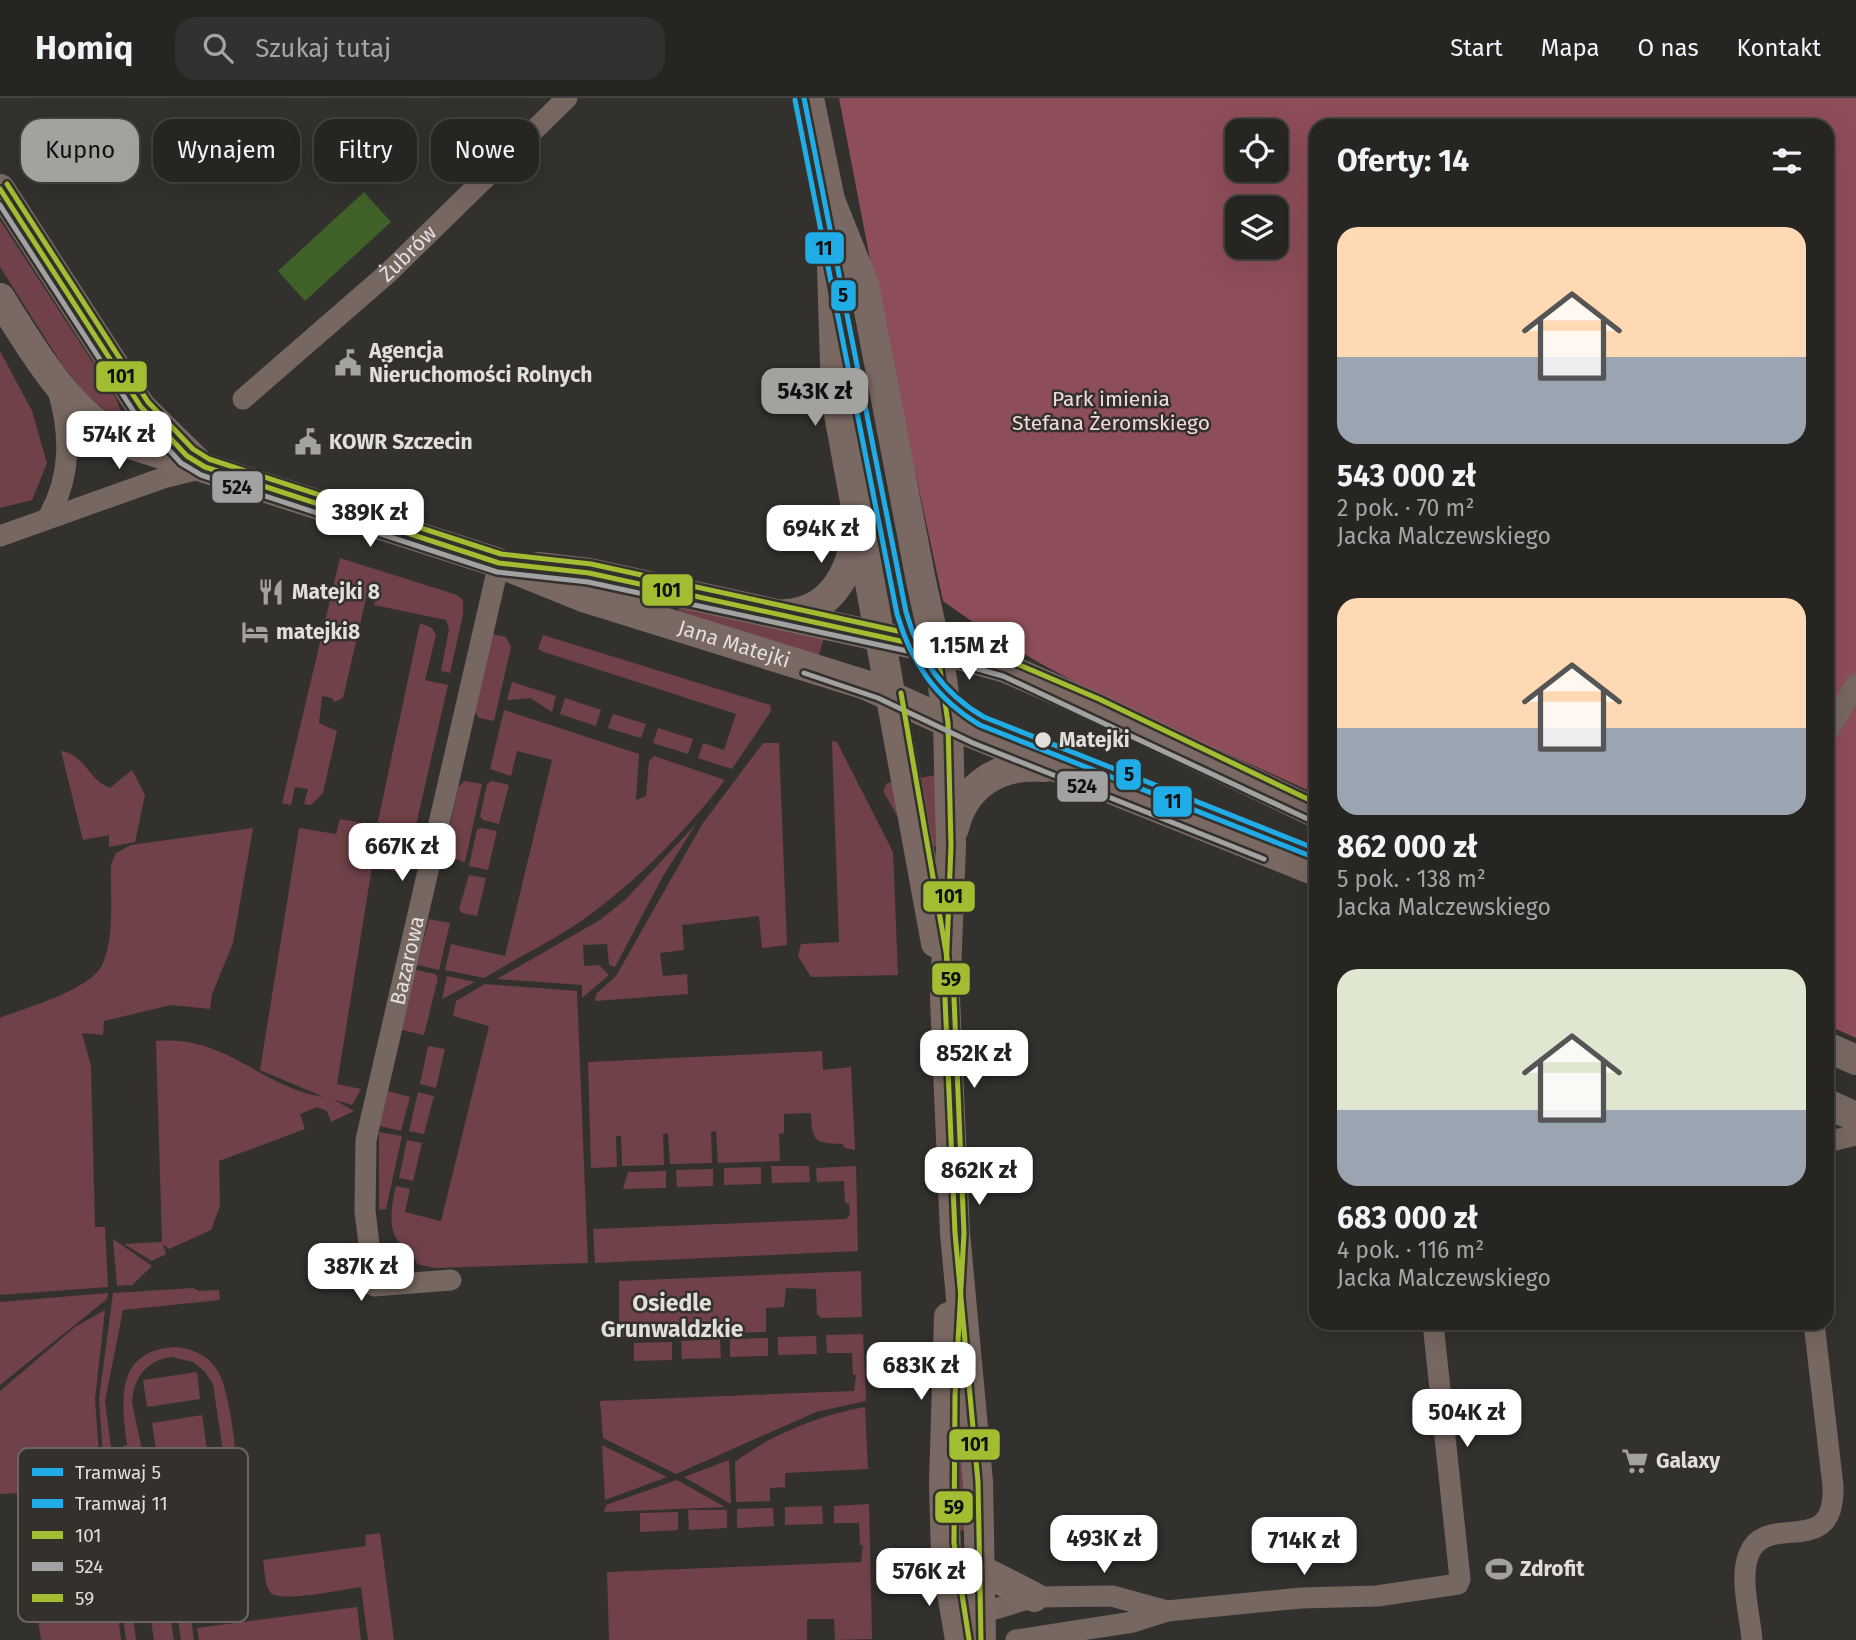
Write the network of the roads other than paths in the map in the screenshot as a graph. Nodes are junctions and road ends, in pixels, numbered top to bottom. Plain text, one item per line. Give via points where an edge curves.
1 (567, 98) edge
2 (809, 98) edge
3 (0, 189) edge
4 (830, 200) junction
5 (0, 298) edge
6 (56, 383) junction
7 (243, 399) dead end
8 (205, 467) junction
9 (857, 512) junction
10 (47, 519) junction
11 (0, 536) edge
12 (499, 563) junction
13 (777, 614) junction
14 (881, 638) junction
15 (937, 649) junction
16 (1856, 684) edge
17 (892, 695) junction
18 (1834, 721) edge
19 (948, 723) junction
20 (1066, 771) junction
21 (1309, 810) edge
22 (951, 846) junction
23 (1309, 868) edge
24 (945, 999) junction
25 (1834, 1050) edge
26 (1856, 1060) edge
27 (1834, 1107) edge
28 (1856, 1117) edge
29 (1856, 1135) edge
30 (1834, 1140) edge
31 (955, 1233) junction
32 (451, 1280) dead end
33 (1434, 1330) edge
34 (1815, 1330) edge
35 (979, 1569) junction
36 (1034, 1597) junction
37 (1167, 1611) junction
38 (970, 1629) edge
39 (1016, 1640) edge
40 (1752, 1640) edge

1 - 7 street, Żubrów via 388,273
2 - 4 street
3 - 8 street via 141,407 187,456
4 - 9 street via 836,398
4 - 15 street via 864,285
5 - 6 street, Jana Matejki
6 - 8 street, Jana Matejki via 109,433 157,454
6 - 10 street via 65,416 67,461 57,501
8 - 10 street
8 - 12 street, Jana Matejki
9 - 13 street via 852,557 836,590 820,605
9 - 14 street
10 - 11 street
12 - 13 street, Jana Matejki via 589,573
12 - 17 street, Jana Matejki via 586,598
12 - 32 street, Bazarowa via 366,1140 365,1211 374,1286
13 - 14 street, Jana Matejki
14 - 15 street, Jana Matejki
14 - 17 street
15 - 19 street
15 - 21 street, Jana Matejki via 1033,679
16 - 18 street
17 - 19 street, Jana Matejki
17 - 24 street
19 - 20 street, Jana Matejki
19 - 22 street
20 - 22 street via 1027,767 985,779 959,812
20 - 23 street, Jana Matejki
22 - 24 street
24 - 31 street
25 - 26 street
27 - 28 street
29 - 30 street
31 - 35 street via 972,1394
31 - 38 street via 944,1485 946,1557
33 - 37 street via 1458,1584 1410,1592
34 - 40 street via 1833,1506 1816,1529 1770,1536 1749,1551 1746,1574
35 - 36 street
35 - 38 street
36 - 37 street via 1112,1596
36 - 38 street
37 - 39 street via 1133,1622

